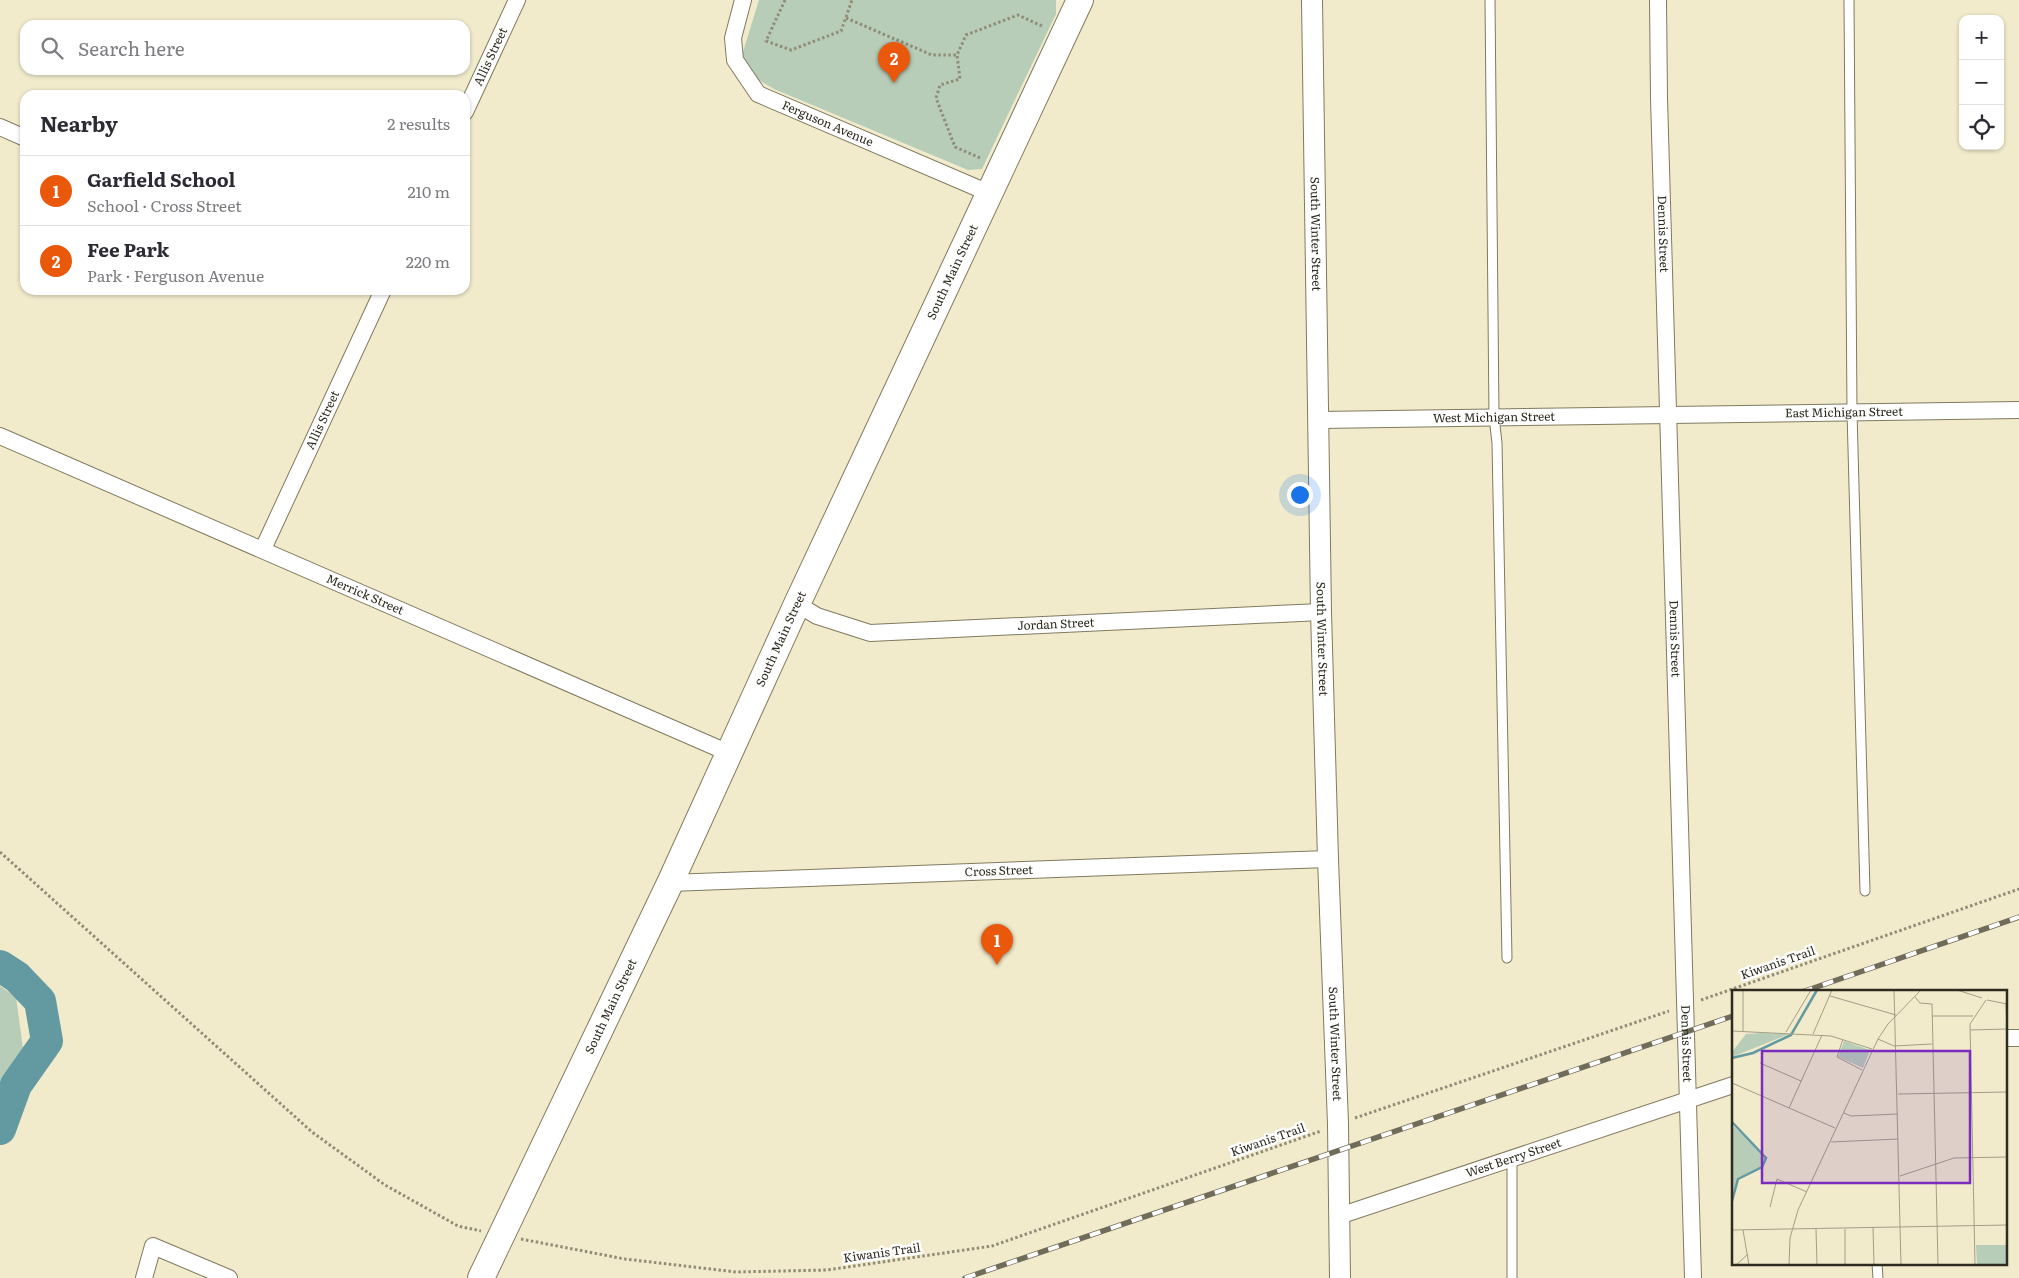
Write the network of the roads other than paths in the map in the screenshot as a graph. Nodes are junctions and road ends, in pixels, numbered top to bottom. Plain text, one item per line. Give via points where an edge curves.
1 (517, 0) edge
2 (743, 0) edge
3 (1080, 0) edge
4 (1312, 0) edge
5 (1490, 0) edge
6 (1658, 0) edge
7 (1849, 0) edge
8 (470, 101) edge
9 (0, 127) edge
10 (20, 136) edge
11 (989, 193) junction
12 (377, 295) edge
13 (2019, 410) edge
14 (1852, 412) junction
15 (1668, 414) junction
16 (1494, 417) junction
17 (1320, 420) junction
18 (0, 436) edge
19 (264, 550) junction
20 (797, 604) junction
21 (1321, 612) junction
22 (728, 753) junction
23 (1328, 858) junction
24 (670, 883) junction
25 (1865, 890) dead end
26 (1507, 958) dead end
27 (2006, 1038) edge
28 (2019, 1038) edge
29 (1732, 1085) edge
30 (1688, 1100) junction
31 (1512, 1157) junction
32 (1339, 1216) junction
33 (144, 1278) edge
34 (229, 1278) edge
35 (481, 1278) edge
36 (1340, 1278) edge
37 (1512, 1278) edge
38 (1693, 1278) edge

1 - 8 street, Allis Street
2 - 11 street, Ferguson Avenue via 733,38 735,60 758,94
3 - 11 main road, South Main Street
4 - 17 street, South Winter Street
5 - 16 lane
6 - 15 street, Dennis Street
7 - 14 lane
9 - 10 street
11 - 20 main road, South Main Street
12 - 19 street, Allis Street
13 - 14 street, East Michigan Street
14 - 15 street, East Michigan Street
14 - 25 lane
15 - 16 street, West Michigan Street
15 - 30 street, Dennis Street
16 - 17 street, West Michigan Street
16 - 26 lane
17 - 21 street, South Winter Street
18 - 19 street, Merrick Street
19 - 22 street, Merrick Street
20 - 21 street, Jordan Street via 817,616 870,633
20 - 22 main road, South Main Street
21 - 23 street, South Winter Street
22 - 24 main road, South Main Street
23 - 24 street, Cross Street
23 - 32 street, South Winter Street
24 - 35 main road, South Main Street
27 - 28 street
29 - 30 street, West Berry Street
30 - 31 street, West Berry Street
30 - 38 street, Dennis Street
31 - 32 street, West Berry Street
31 - 37 lane
32 - 36 street, South Winter Street
33 - 34 street via 152,1246

